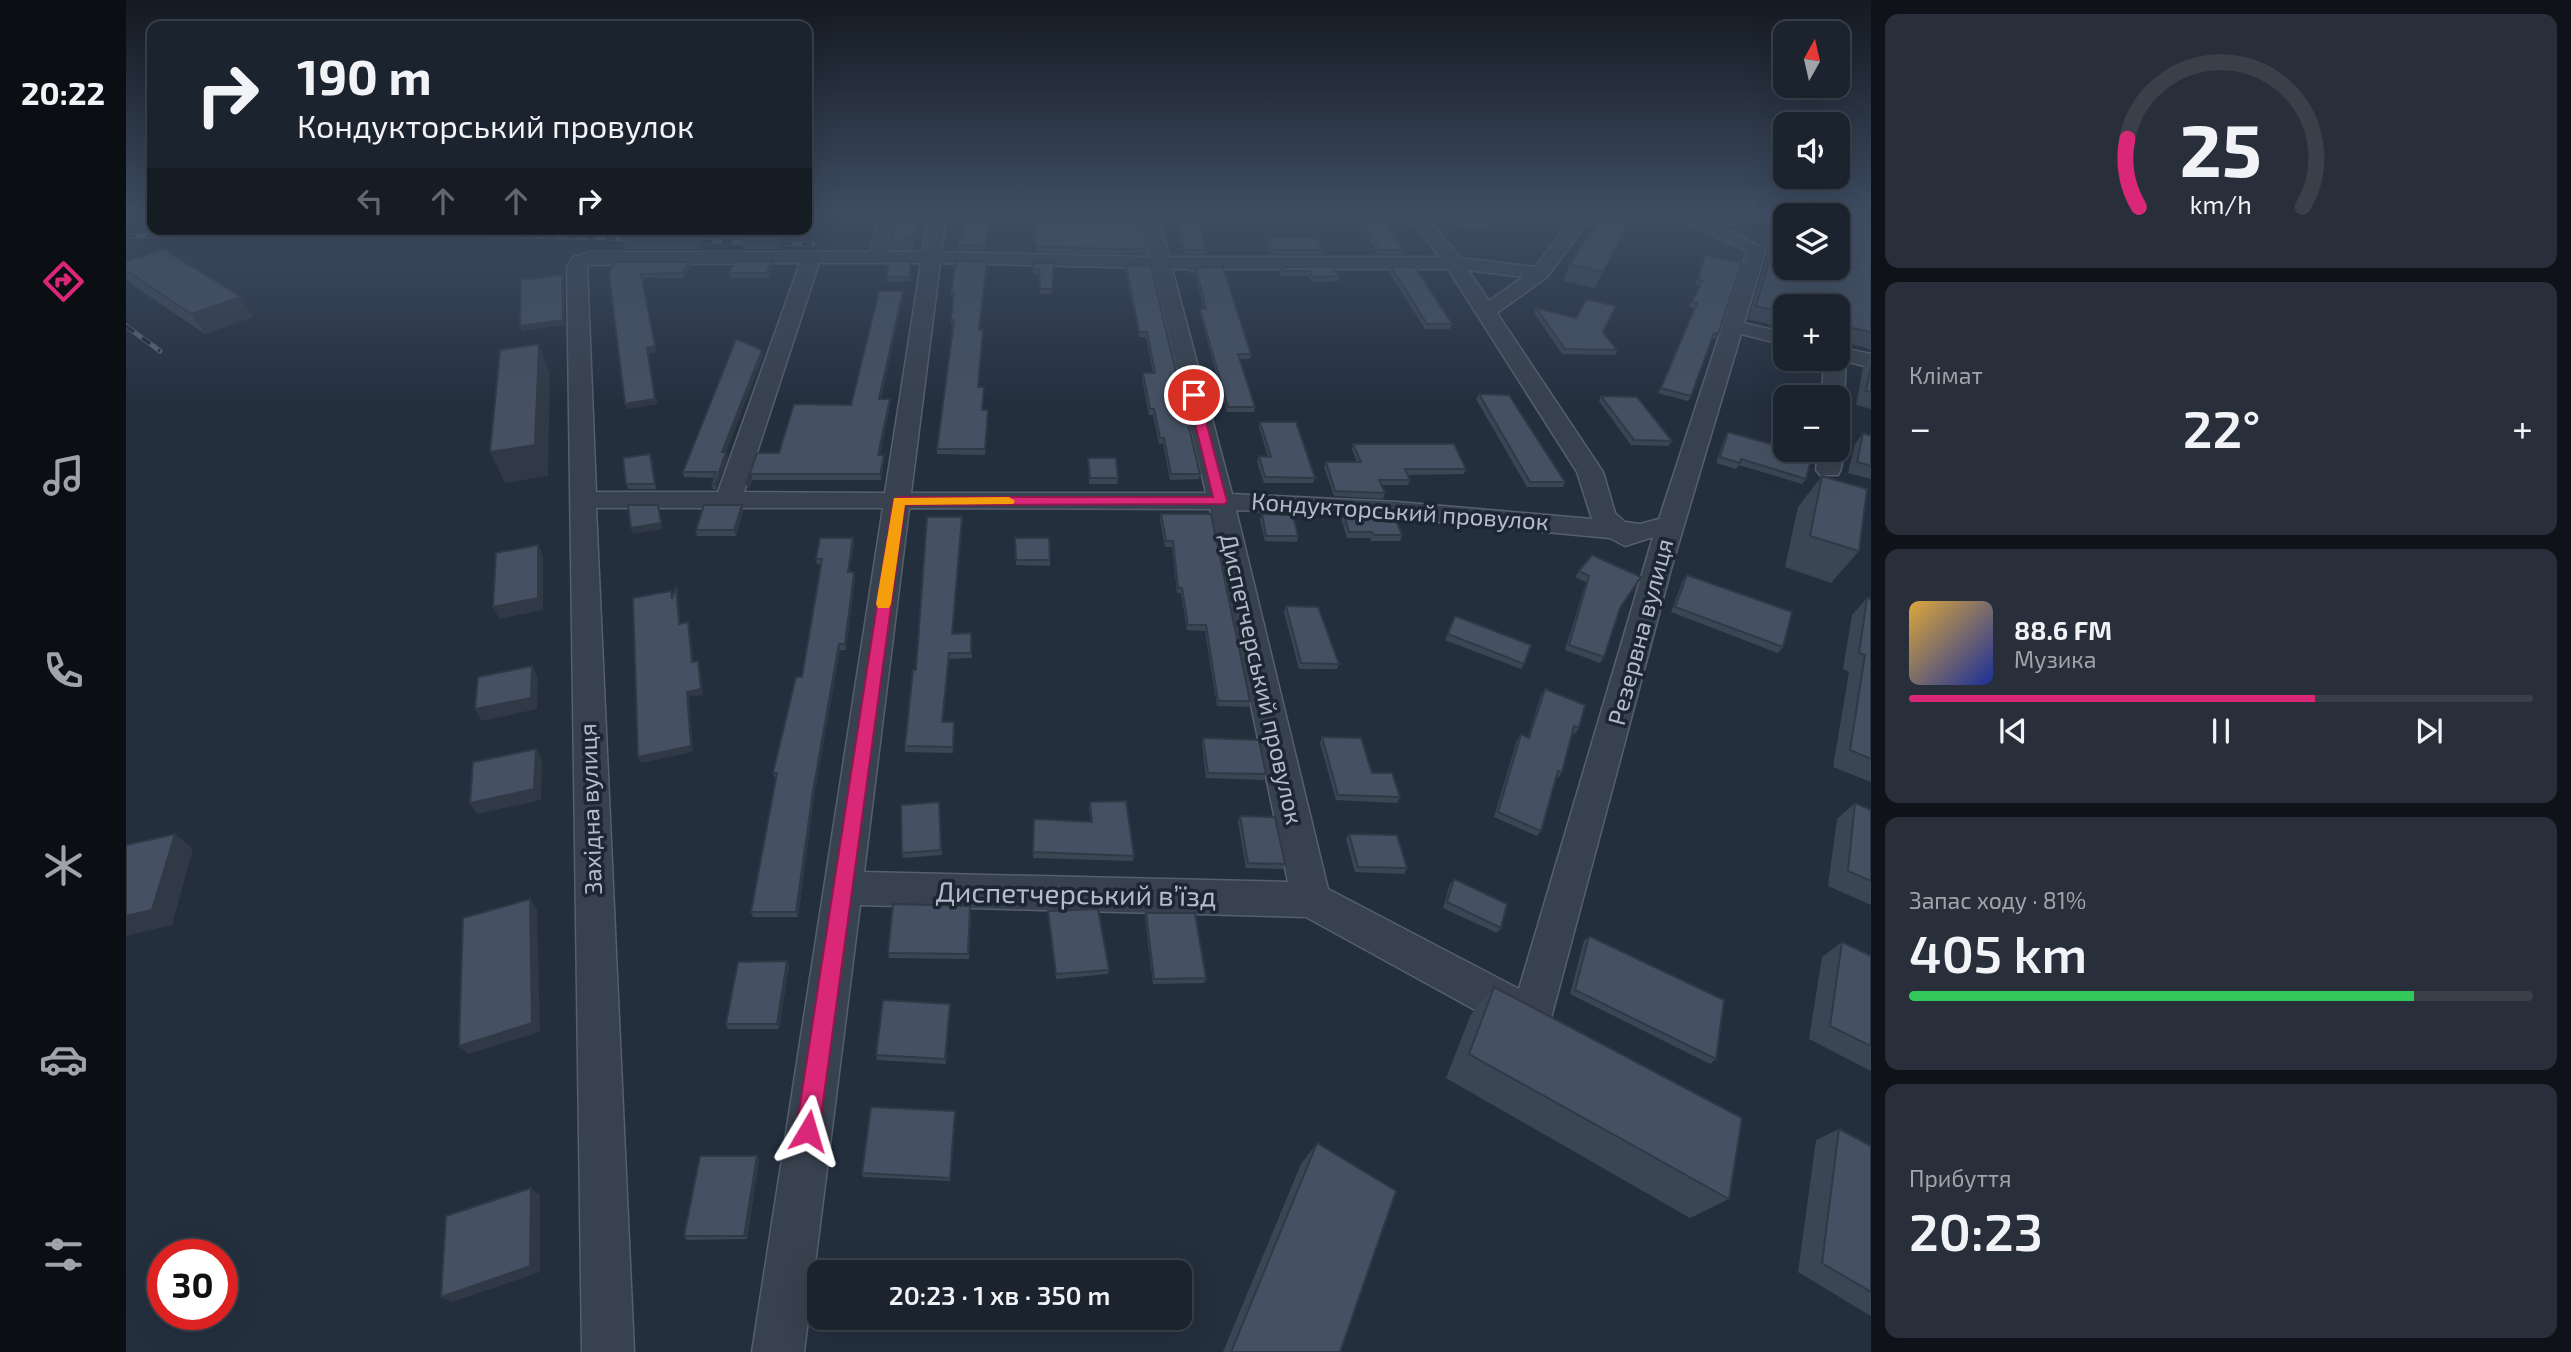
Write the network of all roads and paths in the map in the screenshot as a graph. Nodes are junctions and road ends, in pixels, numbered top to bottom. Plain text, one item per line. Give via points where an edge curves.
1 (576, 278) edge
2 (804, 278) edge
3 (926, 278) edge
4 (1163, 278) edge
5 (1464, 278) edge
6 (1533, 278) edge
7 (1748, 278) edge
8 (1486, 312) junction
9 (1733, 326) junction
10 (1773, 336) edge
11 (1850, 356) edge
12 (1871, 360) edge
13 (582, 500) junction
14 (729, 500) junction
15 (899, 501) junction
16 (1221, 501) junction
17 (1671, 525) junction
18 (1616, 529) junction
19 (1657, 569) junction
20 (841, 888) junction
21 (1311, 900) junction
22 (608, 1352) edge
23 (778, 1352) edge

1 - 13 street, Західна вулиця
2 - 14 street
3 - 15 street
4 - 16 street, Диспетчерський провулок
5 - 8 street
6 - 8 street
7 - 9 street, Резервна вулиця
8 - 18 street via 1590,472 1603,516
9 - 10 street
9 - 17 street, Резервна вулиця
11 - 12 street
13 - 14 street, Кондукторський провулок
13 - 22 street, Західна вулиця
14 - 15 street, Кондукторський провулок
15 - 16 street, Кондукторський провулок
15 - 20 street
16 - 18 street, Кондукторський провулок
16 - 21 street, Диспетчерський провулок
17 - 18 street, Кондукторський провулок via 1640,532
17 - 19 street, Резервна вулиця
18 - 19 street
19 - 21 street, Резервна вулиця via 1532,1018
20 - 21 street, Диспетчерський в’їзд
20 - 23 street

